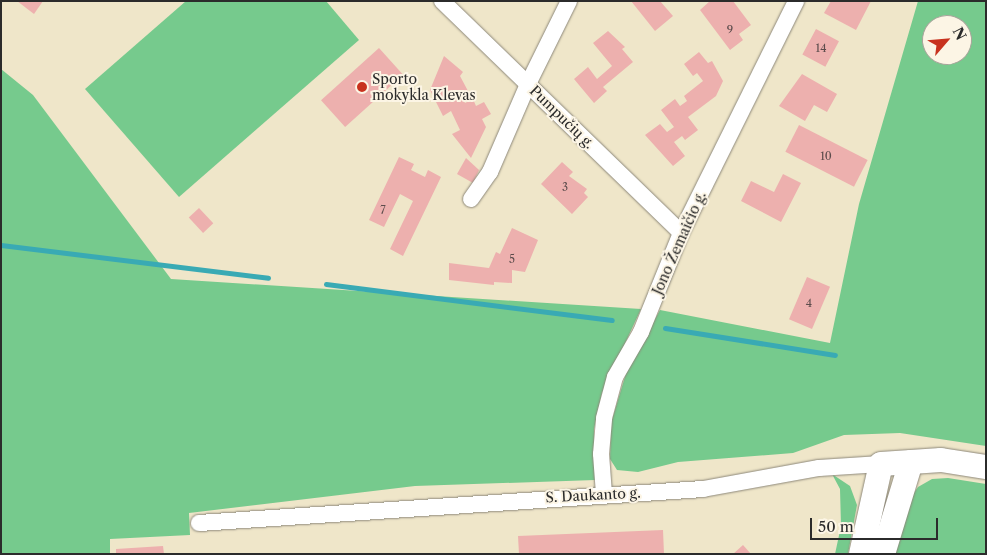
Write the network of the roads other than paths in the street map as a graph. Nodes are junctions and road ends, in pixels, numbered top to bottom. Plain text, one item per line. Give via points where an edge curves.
1 (442, 1) edge
2 (569, 1) edge
3 (796, 1) edge
4 (528, 84) junction
5 (472, 199) dead end
6 (681, 233) junction
7 (911, 462) junction
8 (881, 464) junction
9 (986, 467) edge
10 (604, 494) junction
11 (199, 522) dead end
12 (861, 554) edge
13 (883, 554) edge

1 - 4 street, Pumpučių g.
2 - 4 street
3 - 6 street, Jono Žemaičio g.
4 - 5 street via 490,172
4 - 6 street, Pumpučių g.
6 - 10 street, Jono Žemaičio g. via 641,332 615,377 604,418 601,454
7 - 8 main road, S. Daukanto g.
7 - 9 main road, S. Daukanto g. via 941,460
7 - 13 main road
8 - 10 street, S. Daukanto g. via 819,468 703,489
8 - 12 main road
10 - 11 street, S. Daukanto g.

